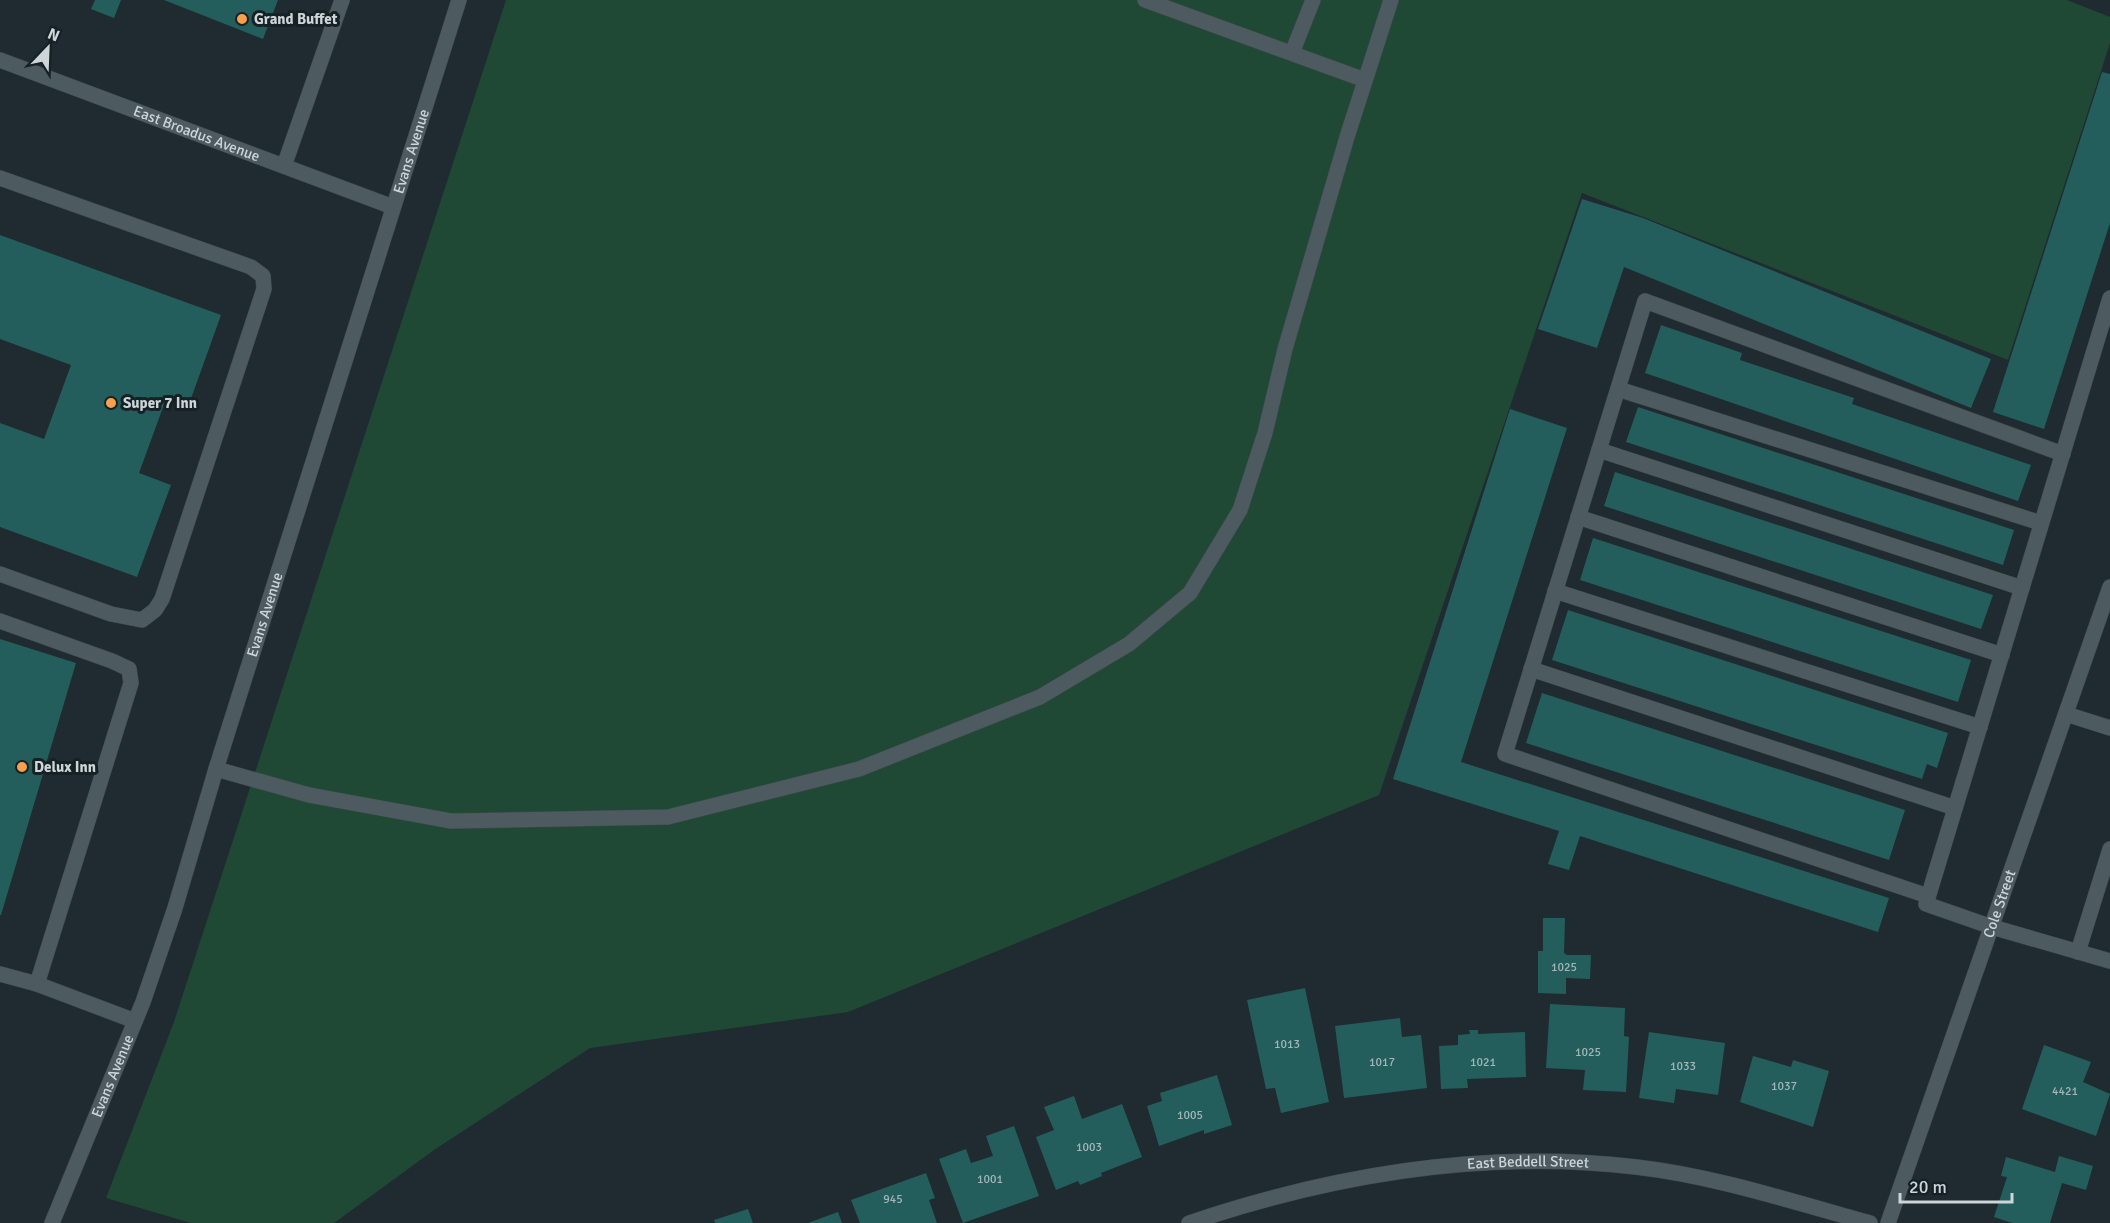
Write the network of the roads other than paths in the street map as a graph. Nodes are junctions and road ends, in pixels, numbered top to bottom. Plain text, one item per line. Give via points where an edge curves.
1 (342, 0) edge
2 (459, 0) edge
3 (1145, 0) edge
4 (1313, 0) edge
5 (1391, 0) edge
6 (1292, 53) junction
7 (0, 60) edge
8 (1365, 80) junction
9 (284, 166) junction
10 (0, 178) edge
11 (393, 207) junction
12 (2110, 298) edge
13 (1618, 389) junction
14 (1599, 450) junction
15 (2063, 454) junction
16 (1578, 517) junction
17 (2041, 524) junction
18 (0, 574) edge
19 (2110, 587) edge
20 (2022, 588) junction
21 (1555, 591) junction
22 (0, 621) edge
23 (2002, 655) junction
24 (1531, 669) junction
25 (2066, 714) junction
26 (1980, 727) junction
27 (2110, 728) edge
28 (216, 769) junction
29 (1955, 808) junction
30 (2110, 849) edge
31 (1928, 896) junction
32 (1992, 927) junction
33 (2078, 952) junction
34 (2110, 961) edge
35 (0, 974) edge
36 (37, 984) junction
37 (135, 1021) junction
38 (52, 1223) edge
39 (1189, 1223) edge
40 (1870, 1223) edge
41 (1888, 1223) edge

1 - 9 street
2 - 11 street, Evans Avenue
3 - 6 street
4 - 6 street
5 - 8 street
6 - 8 street
7 - 9 street, East Broadus Avenue
8 - 28 street via 1240,510 1190,593 1119,650 1040,697 859,770 668,817 451,821 309,795
9 - 11 street, East Broadus Avenue
10 - 18 street via 251,267 263,276 264,289 162,599 155,610 142,620 111,614
11 - 28 street, Evans Avenue
12 - 15 street
13 - 14 street
13 - 15 street via 1645,301
13 - 17 street
14 - 16 street
14 - 20 street
15 - 17 street
16 - 21 street
16 - 23 street
17 - 20 street
19 - 25 street, Cole Street
20 - 23 street
21 - 24 street
21 - 26 street
22 - 36 street via 129,669 131,683
23 - 26 street
24 - 29 street
24 - 31 street via 1505,754
25 - 27 street
25 - 32 street, Cole Street
26 - 29 street
28 - 37 street, Evans Avenue via 175,908
29 - 31 street
30 - 33 street
31 - 32 street via 1926,904
32 - 33 street
32 - 41 street, Cole Street
33 - 34 street
35 - 36 street
36 - 37 street
37 - 38 street, Evans Avenue
39 - 40 street, East Beddell Street via 1355,1177 1426,1167 1526,1161 1636,1167 1721,1183

